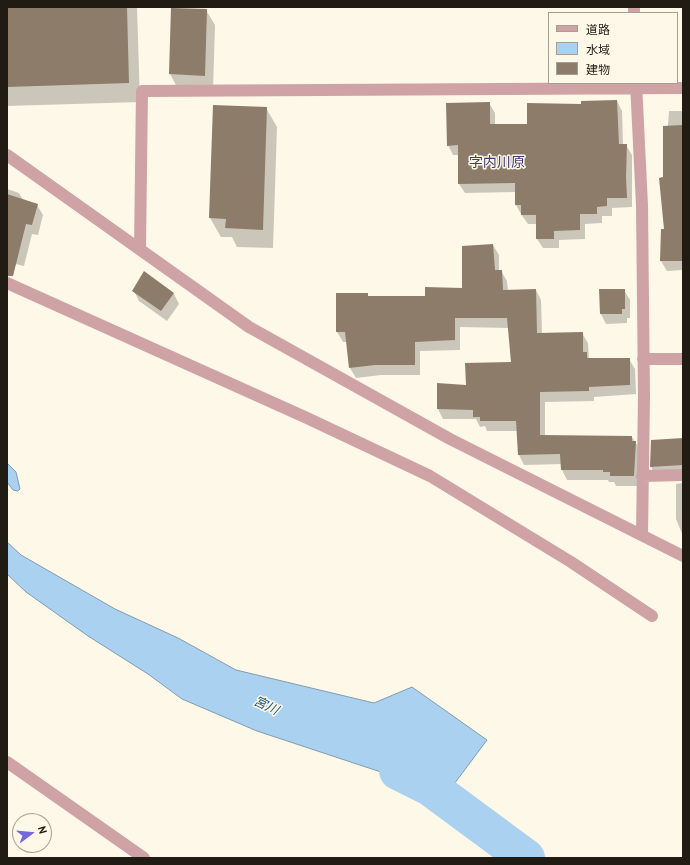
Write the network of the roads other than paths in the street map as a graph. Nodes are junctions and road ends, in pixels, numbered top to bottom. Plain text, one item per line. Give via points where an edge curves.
1 (636, 86) edge
2 (683, 88) edge
3 (7, 155) edge
4 (140, 249) junction
5 (7, 283) edge
6 (643, 359) junction
7 (683, 359) edge
8 (683, 475) edge
9 (642, 476) junction
10 (642, 534) junction
11 (683, 556) edge
12 (652, 616) dead end
13 (7, 762) edge
14 (144, 858) edge

1 - 2 street
1 - 4 street via 142,91
1 - 6 street via 642,205
3 - 4 street
4 - 10 street via 249,327 309,362 450,439
5 - 12 street via 430,476 571,562
6 - 7 street
6 - 9 street
8 - 9 street
9 - 10 street
10 - 11 street
13 - 14 street

